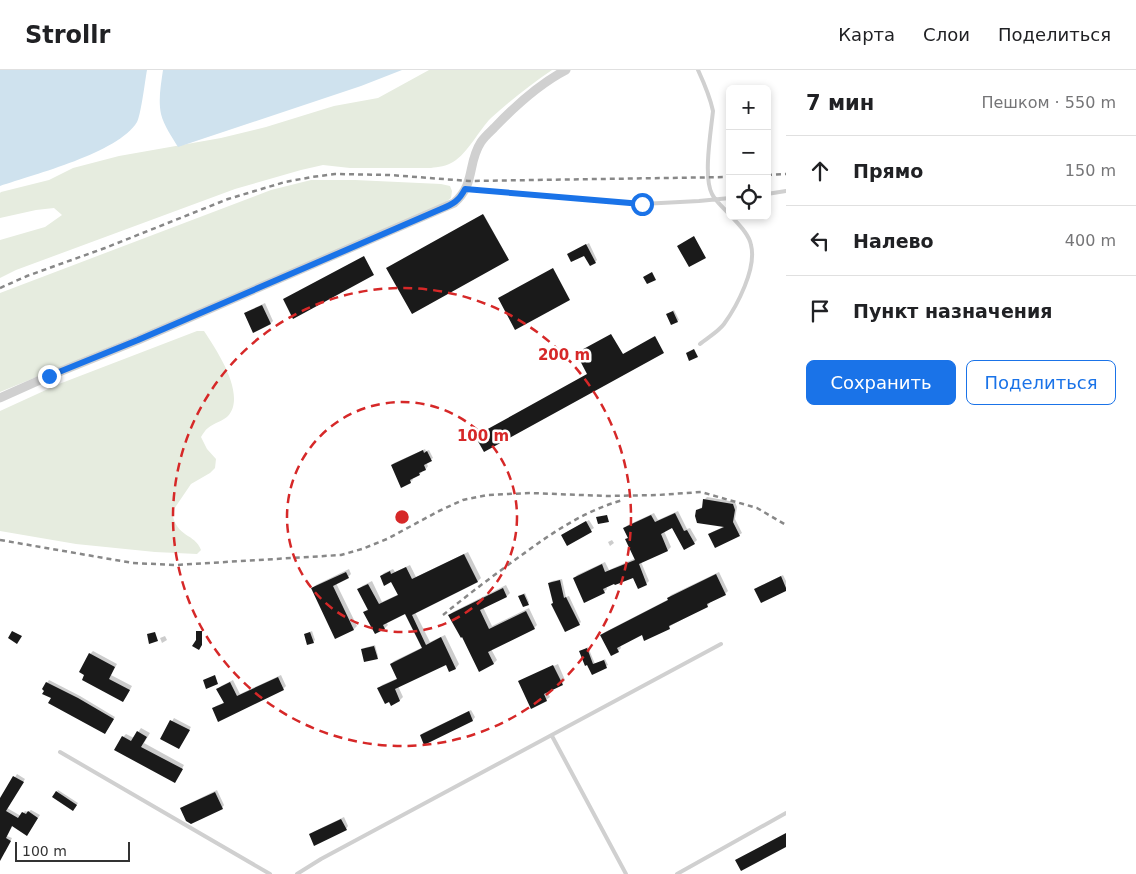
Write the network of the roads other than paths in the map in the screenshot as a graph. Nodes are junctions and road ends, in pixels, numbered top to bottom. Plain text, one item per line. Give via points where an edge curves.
1 (566, 70) edge
2 (698, 70) edge
3 (465, 189) junction
4 (786, 191) edge
5 (771, 193) edge
6 (726, 199) edge
7 (716, 200) junction
8 (726, 211) edge
9 (735, 220) edge
10 (700, 344) dead end
11 (0, 398) edge
12 (721, 644) dead end
13 (552, 736) junction
14 (60, 752) dead end
15 (786, 813) edge
16 (270, 874) edge
17 (296, 874) edge
18 (626, 874) edge
19 (677, 874) edge

1 - 3 street via 545,82 482,141
2 - 7 lane via 713,111 708,178 710,192
3 - 7 lane via 642,204
3 - 11 street via 454,203 441,209
4 - 5 lane
6 - 7 lane
7 - 8 lane
9 - 10 lane via 751,244 753,260 748,278 723,326
12 - 13 lane
13 - 17 lane
13 - 18 lane
14 - 16 lane
15 - 19 lane

